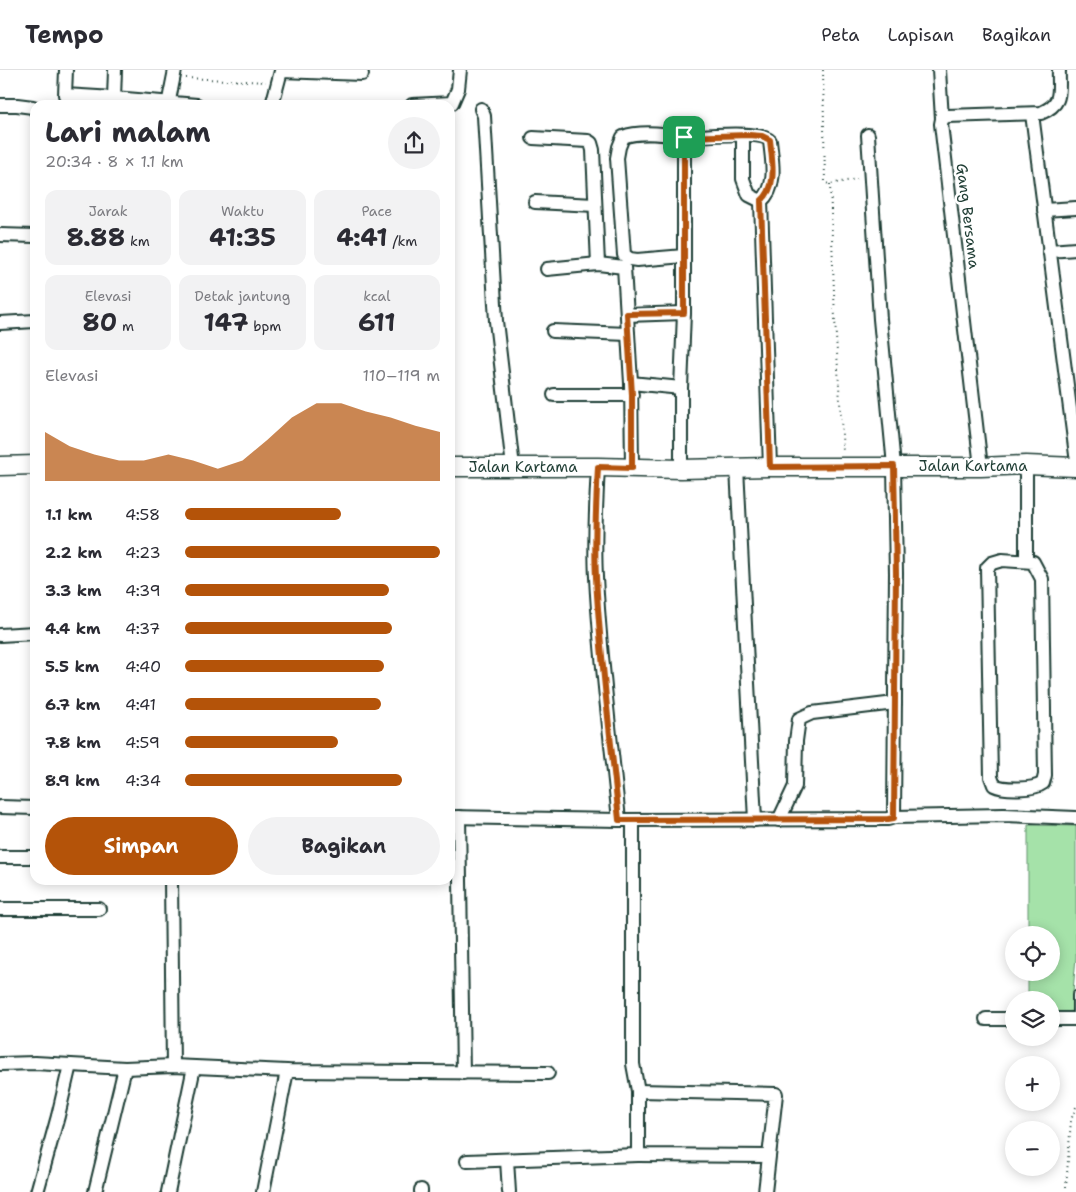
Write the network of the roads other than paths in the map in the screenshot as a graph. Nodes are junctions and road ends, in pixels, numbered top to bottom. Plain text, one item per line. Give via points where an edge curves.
1 (66, 70) edge
2 (115, 70) edge
3 (460, 70) edge
4 (939, 70) edge
5 (1058, 70) edge
6 (174, 74) edge
7 (362, 74) dead end
8 (114, 98) junction
9 (132, 100) edge
10 (169, 100) edge
11 (273, 100) edge
12 (453, 100) edge
13 (0, 105) edge
14 (30, 107) edge
15 (481, 109) dead end
16 (1032, 114) junction
17 (942, 119) junction
18 (742, 135) junction
19 (868, 135) dead end
20 (684, 137) junction
21 (532, 138) dead end
22 (761, 201) junction
23 (535, 202) dead end
24 (595, 205) junction
25 (1076, 208) edge
26 (1044, 210) junction
27 (0, 236) edge
28 (30, 236) edge
29 (1076, 249) edge
30 (1049, 251) junction
31 (684, 256) junction
32 (598, 264) junction
33 (547, 269) dead end
34 (684, 313) junction
35 (627, 314) junction
36 (30, 321) edge
37 (0, 323) edge
38 (553, 331) dead end
39 (628, 334) junction
40 (681, 388) junction
41 (632, 389) junction
42 (554, 395) dead end
43 (1076, 455) edge
44 (1026, 465) junction
45 (0, 466) edge
46 (30, 466) edge
47 (894, 466) junction
48 (455, 467) edge
49 (513, 467) junction
50 (598, 467) junction
51 (770, 467) junction
52 (981, 467) junction
53 (1076, 467) edge
54 (632, 468) junction
55 (737, 468) junction
56 (681, 469) junction
57 (1026, 560) junction
58 (30, 633) edge
59 (0, 634) edge
60 (895, 703) junction
61 (0, 807) edge
62 (30, 808) edge
63 (455, 817) edge
64 (894, 818) junction
65 (1076, 818) edge
66 (619, 820) junction
67 (633, 820) junction
68 (756, 820) junction
69 (779, 820) junction
70 (0, 857) edge
71 (30, 857) edge
72 (171, 885) edge
73 (0, 909) edge
74 (99, 909) dead end
75 (1076, 995) edge
76 (986, 1018) dead end
77 (1005, 1019) edge
78 (1060, 1019) edge
79 (1076, 1019) edge
80 (0, 1064) edge
81 (70, 1065) junction
82 (173, 1066) junction
83 (194, 1067) junction
84 (125, 1068) junction
85 (287, 1071) junction
86 (463, 1072) junction
87 (548, 1073) dead end
88 (638, 1092) junction
89 (638, 1156) junction
90 (769, 1156) junction
91 (507, 1160) junction
92 (467, 1161) dead end
93 (37, 1192) edge
94 (95, 1192) edge
95 (168, 1192) edge
96 (263, 1192) edge
97 (509, 1192) edge
98 (765, 1192) edge

1 - 8 street via 65,95
2 - 8 street
3 - 12 street
4 - 17 street, Gang Bersama
5 - 16 street via 1057,101 1041,113
6 - 10 street
7 - 11 street via 281,71
8 - 9 street
13 - 14 street
15 - 49 street via 496,321
16 - 17 street via 947,116
16 - 26 street
17 - 52 street, Gang Bersama
18 - 20 street
18 - 22 street via 743,179 749,195
18 - 22 street via 762,136 770,140 771,190
19 - 47 street
20 - 31 street
20 - 31 street via 628,135 623,137 617,158 624,255 637,260
21 - 24 street via 591,143
22 - 51 street
23 - 24 street
24 - 32 street
25 - 26 street
26 - 30 street
27 - 28 street
29 - 30 street
30 - 43 street
31 - 34 street
32 - 33 street
32 - 35 street via 624,267
34 - 35 street
34 - 40 street
35 - 39 street
36 - 37 street
38 - 39 street
39 - 41 street
40 - 41 street
40 - 56 street
41 - 42 street
41 - 54 street
44 - 52 main road, Jalan Kartama
44 - 53 main road, Jalan Kartama
44 - 57 street
45 - 46 main road
47 - 51 main road, Jalan Kartama
47 - 52 main road, Jalan Kartama
47 - 60 street
48 - 49 main road, Jalan Kartama
49 - 50 main road, Jalan Kartama
50 - 54 main road, Jalan Kartama
50 - 66 street via 596,576
51 - 55 main road, Jalan Kartama
54 - 56 main road, Jalan Kartama
55 - 56 main road, Jalan Kartama
55 - 68 street
57 - 57 street via 1033,562 1042,579 1044,775 1043,783 1038,787 1000,788 994,785 991,777 987,568 1002,560
58 - 59 street
60 - 64 street
60 - 69 street via 812,713 800,719 795,786
61 - 62 street
63 - 66 street
63 - 86 street
64 - 65 street via 1004,815
64 - 69 street
66 - 67 street
67 - 68 street
67 - 88 street via 633,1064
68 - 69 street
70 - 71 street
72 - 82 street
73 - 74 street
75 - 79 lane
76 - 77 street
78 - 79 street
80 - 81 street
81 - 84 street
81 - 93 street
82 - 83 street
82 - 84 street
83 - 85 street
83 - 95 street
84 - 94 street
85 - 86 street
85 - 96 street
86 - 87 street
88 - 89 street
88 - 90 street via 776,1094
89 - 90 street
89 - 91 street
90 - 98 street
91 - 92 street
91 - 97 street

